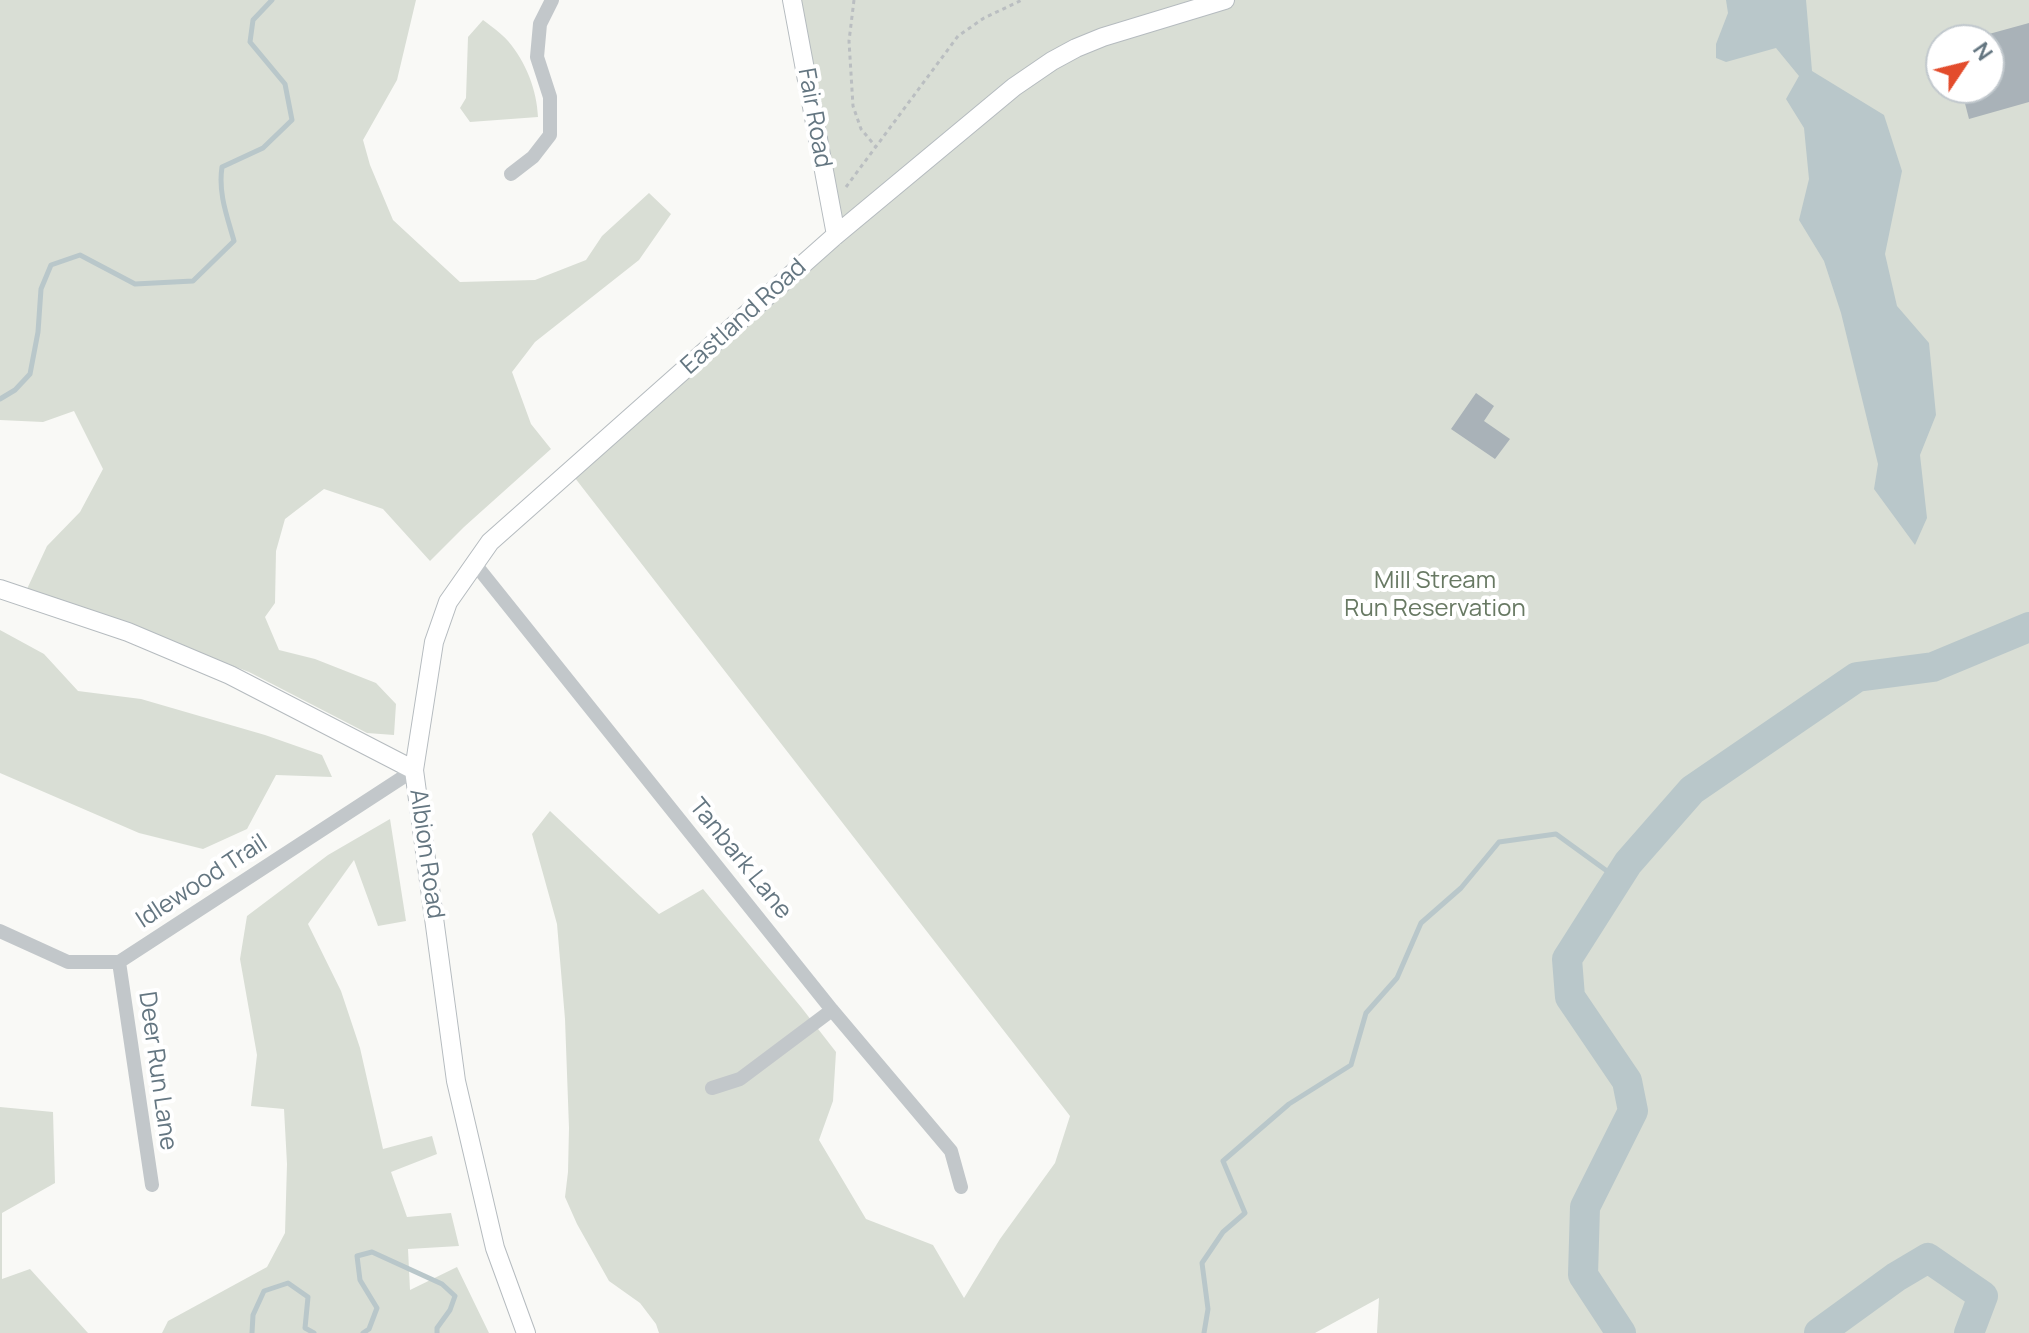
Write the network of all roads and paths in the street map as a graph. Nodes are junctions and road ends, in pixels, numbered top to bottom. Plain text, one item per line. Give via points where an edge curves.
1 (552, 0) edge
2 (792, 0) edge
3 (854, 0) edge
4 (1022, 0) edge
5 (1225, 0) edge
6 (876, 147) junction
7 (511, 174) dead end
8 (839, 194) dead end
9 (836, 235) junction
10 (475, 564) junction
11 (0, 589) edge
12 (414, 770) junction
13 (0, 931) edge
14 (119, 962) junction
15 (832, 1010) junction
16 (712, 1088) dead end
17 (152, 1185) dead end
18 (961, 1187) dead end
19 (526, 1333) edge

1 - 7 street via 540,24 537,57 550,97 550,135
2 - 9 street, Fair Road
3 - 6 path via 849,41 853,106 861,129
4 - 6 path via 958,36
5 - 9 street, Eastland Road via 1103,37 1052,61
6 - 8 path
9 - 10 street, Eastland Road via 490,542
10 - 12 street, Eastland Road via 448,602 434,642
10 - 15 street, Tanbark Lane
11 - 12 street, Albion Road via 128,632 230,675
12 - 14 street, Idlewood Trail
12 - 19 street, Albion Road via 456,1081 495,1248
13 - 14 street via 68,962
14 - 17 street, Deer Run Lane
15 - 16 street via 740,1079
15 - 18 street, Tanbark Lane via 951,1151

